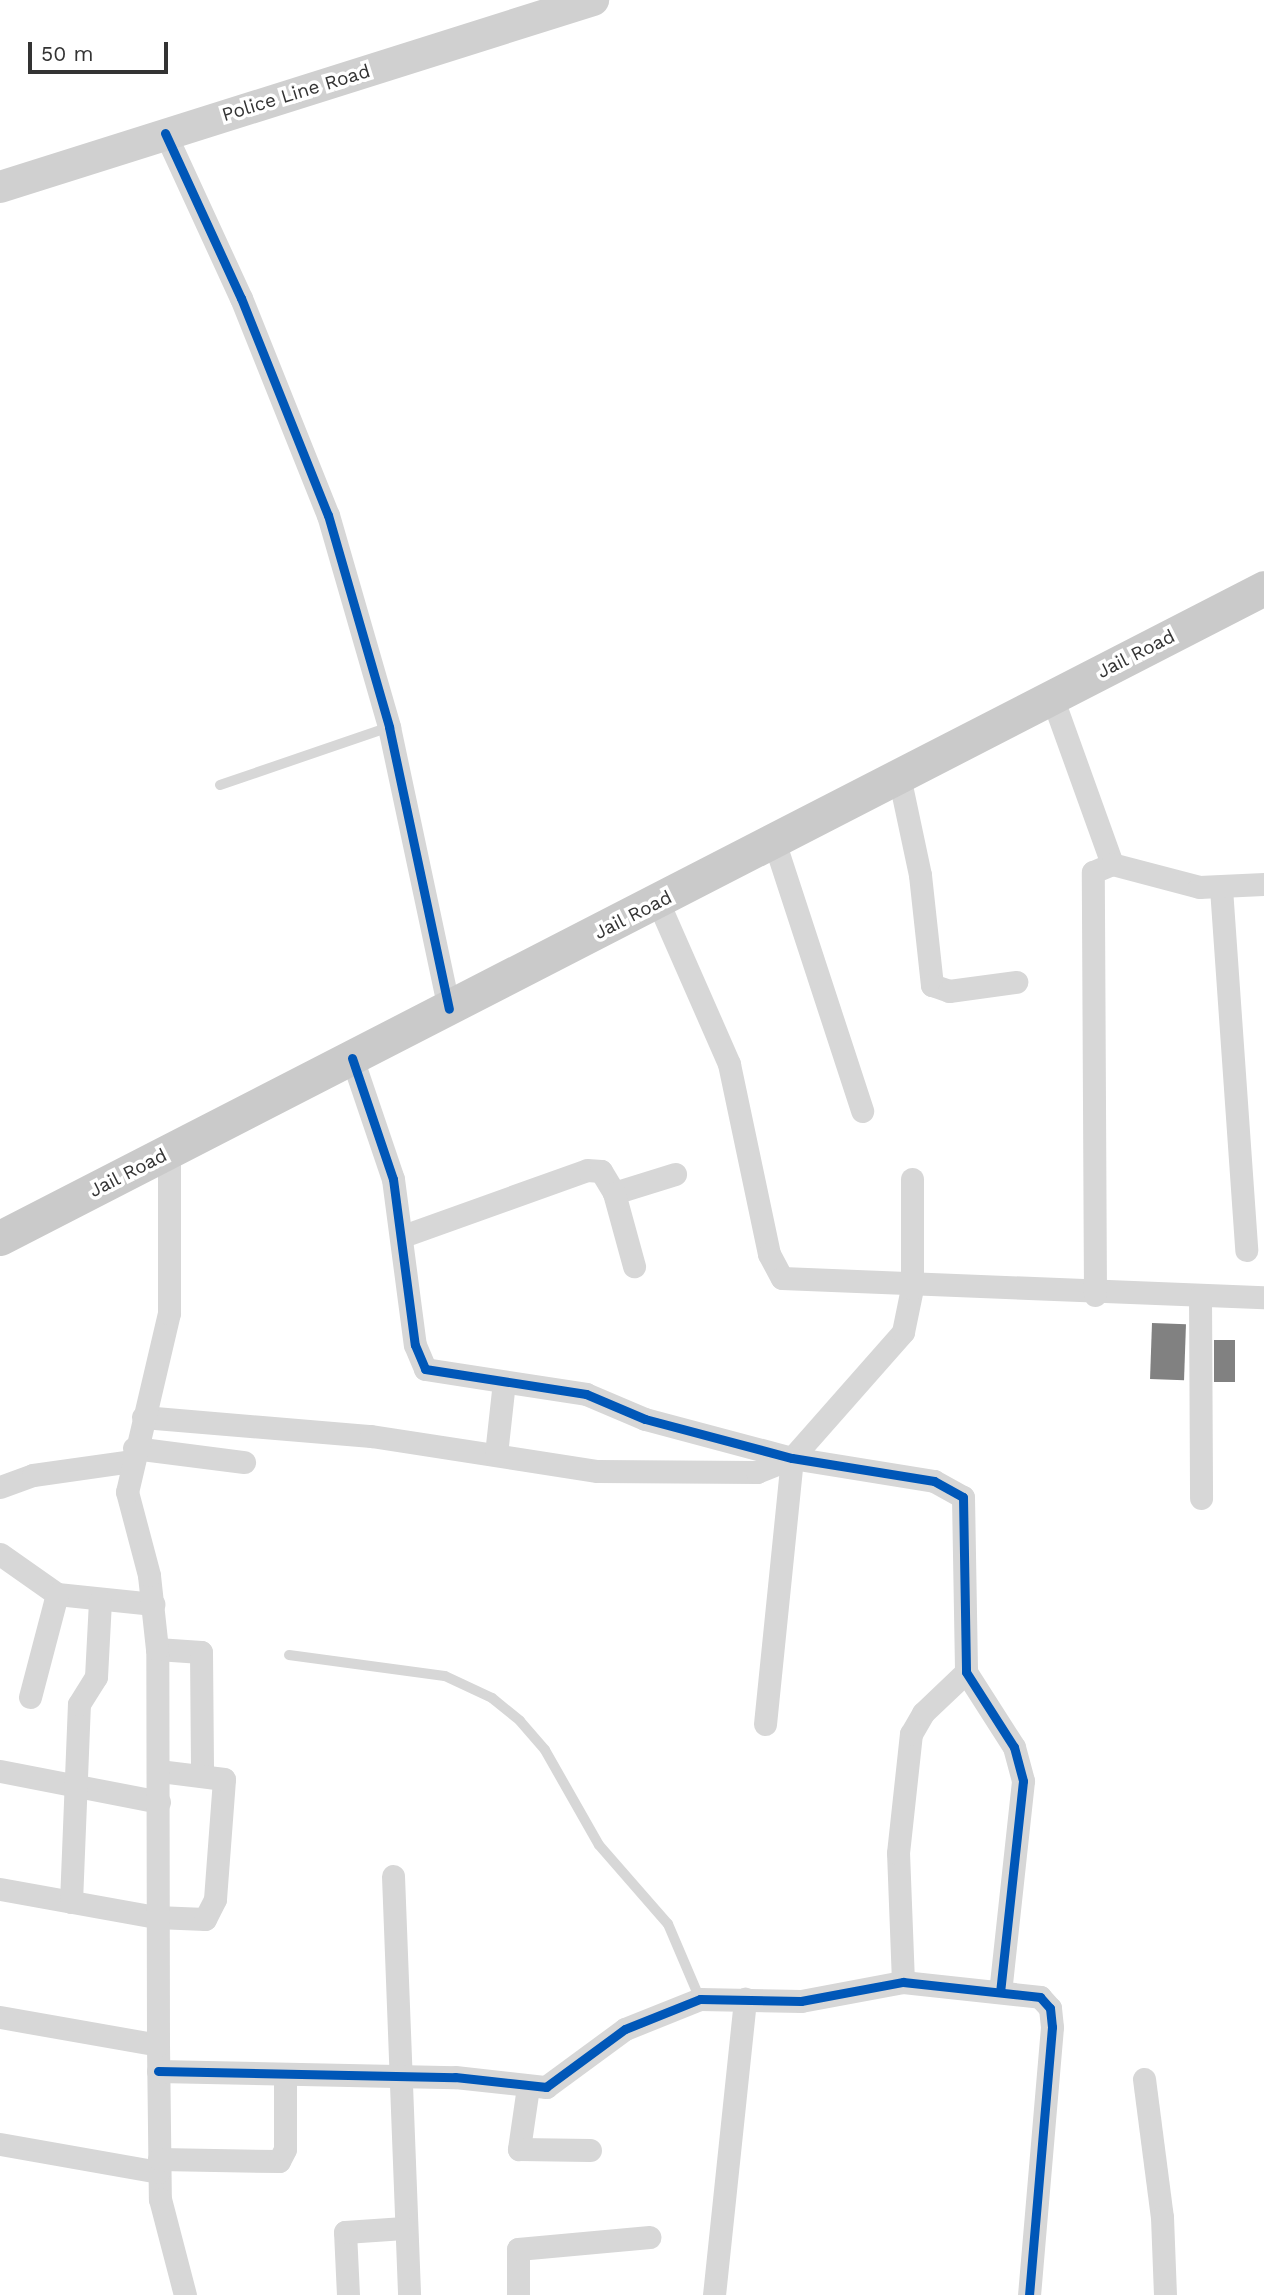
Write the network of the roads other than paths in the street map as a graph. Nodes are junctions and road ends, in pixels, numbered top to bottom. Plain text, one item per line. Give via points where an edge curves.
1 (593, 0) edge
2 (166, 133) junction
3 (0, 187) edge
4 (1264, 588) edge
5 (1052, 698) junction
6 (389, 727) junction
7 (899, 776) junction
8 (220, 785) dead end
9 (774, 841) junction
10 (1112, 864) junction
11 (1264, 884) edge
12 (1221, 888) junction
13 (658, 902) junction
14 (1016, 982) dead end
15 (449, 1009) junction
16 (352, 1058) junction
17 (862, 1111) dead end
18 (169, 1152) junction
19 (675, 1174) dead end
20 (912, 1179) dead end
21 (614, 1192) junction
22 (403, 1236) junction
23 (0, 1238) edge
24 (1246, 1250) dead end
25 (634, 1266) dead end
26 (912, 1288) junction
27 (1095, 1295) junction
28 (1200, 1296) junction
29 (1264, 1297) edge
30 (504, 1382) junction
31 (143, 1417) junction
32 (132, 1454) junction
33 (496, 1454) junction
34 (792, 1458) junction
35 (244, 1462) dead end
36 (0, 1487) edge
37 (1201, 1498) dead end
38 (3, 1566) edge
39 (57, 1594) junction
40 (100, 1601) junction
41 (153, 1604) junction
42 (157, 1649) junction
43 (289, 1655) dead end
44 (966, 1672) junction
45 (30, 1697) dead end
46 (765, 1724) dead end
47 (160, 1771) junction
48 (0, 1772) edge
49 (202, 1772) junction
50 (74, 1787) junction
51 (159, 1802) junction
52 (393, 1875) dead end
53 (0, 1889) edge
54 (71, 1902) junction
55 (156, 1917) junction
56 (903, 1982) junction
57 (1000, 1992) junction
58 (700, 1999) junction
59 (745, 2000) junction
60 (0, 2017) edge
61 (158, 2045) junction
62 (158, 2071) junction
63 (285, 2076) junction
64 (397, 2080) junction
65 (1144, 2080) dead end
66 (528, 2087) junction
67 (0, 2144) edge
68 (590, 2150) dead end
69 (159, 2166) junction
70 (404, 2228) junction
71 (649, 2237) dead end
72 (186, 2295) edge
73 (348, 2295) edge
74 (409, 2295) edge
75 (518, 2295) edge
76 (714, 2295) edge
77 (1029, 2295) edge
78 (1165, 2295) edge

1 - 2 street, Police Line Road
2 - 3 street, Police Line Road
2 - 6 street via 311,470
4 - 5 main road, Jail Road
5 - 7 main road, Jail Road
5 - 10 street
6 - 8 lane
6 - 15 street
7 - 9 main road, Jail Road
7 - 14 street via 920,875 932,985 949,991
9 - 13 main road, Jail Road
9 - 17 street
10 - 12 street
10 - 27 street via 1093,872 1090,886
11 - 12 street
12 - 24 street
13 - 15 main road, Jail Road
13 - 26 street via 729,1064 774,1268 796,1282
15 - 16 main road, Jail Road
16 - 18 main road, Jail Road
16 - 22 street via 382,1132
18 - 23 main road, Jail Road
18 - 31 street via 169,1313
19 - 21 street
20 - 26 street
21 - 22 street via 601,1171 587,1170
21 - 25 street
22 - 30 street via 415,1345 425,1369
26 - 27 street
26 - 34 street via 895,1344
27 - 28 street
28 - 29 street
28 - 37 street
30 - 33 street
30 - 34 street via 586,1394 645,1419
31 - 32 street
31 - 33 street via 371,1436
32 - 35 street
32 - 36 street via 33,1475
32 - 41 street via 127,1492
33 - 34 street via 642,1474 757,1472
34 - 44 street via 934,1481 963,1497
34 - 46 street
38 - 39 street
39 - 40 street
39 - 45 street
40 - 41 street
40 - 50 street via 96,1677 79,1704
41 - 42 street
42 - 47 street
42 - 49 street via 201,1652
43 - 58 lane via 445,1676 492,1698 520,1721 545,1749 599,1845 668,1924
44 - 56 street via 923,1713 911,1734 898,1853
44 - 57 street via 1014,1747 1023,1781
47 - 49 street
47 - 51 street
48 - 50 street
49 - 55 street via 219,1775 226,1788 212,1913 192,1922
50 - 51 street
50 - 54 street
51 - 55 street
52 - 64 street
53 - 54 street
54 - 55 street
55 - 61 street
56 - 57 street
56 - 59 street via 801,2001
57 - 77 street via 1040,1997 1052,2016
58 - 59 street
58 - 66 street via 625,2029 557,2082
59 - 76 street
60 - 61 street
61 - 62 street
62 - 63 street
62 - 69 street
63 - 64 street
63 - 69 street via 285,2149 279,2161
64 - 66 street via 455,2077
64 - 70 street
65 - 78 street via 1162,2217
66 - 68 street via 517,2147
67 - 69 street
69 - 72 street via 167,2236
70 - 73 street via 345,2232
70 - 74 street
71 - 75 street via 519,2249

